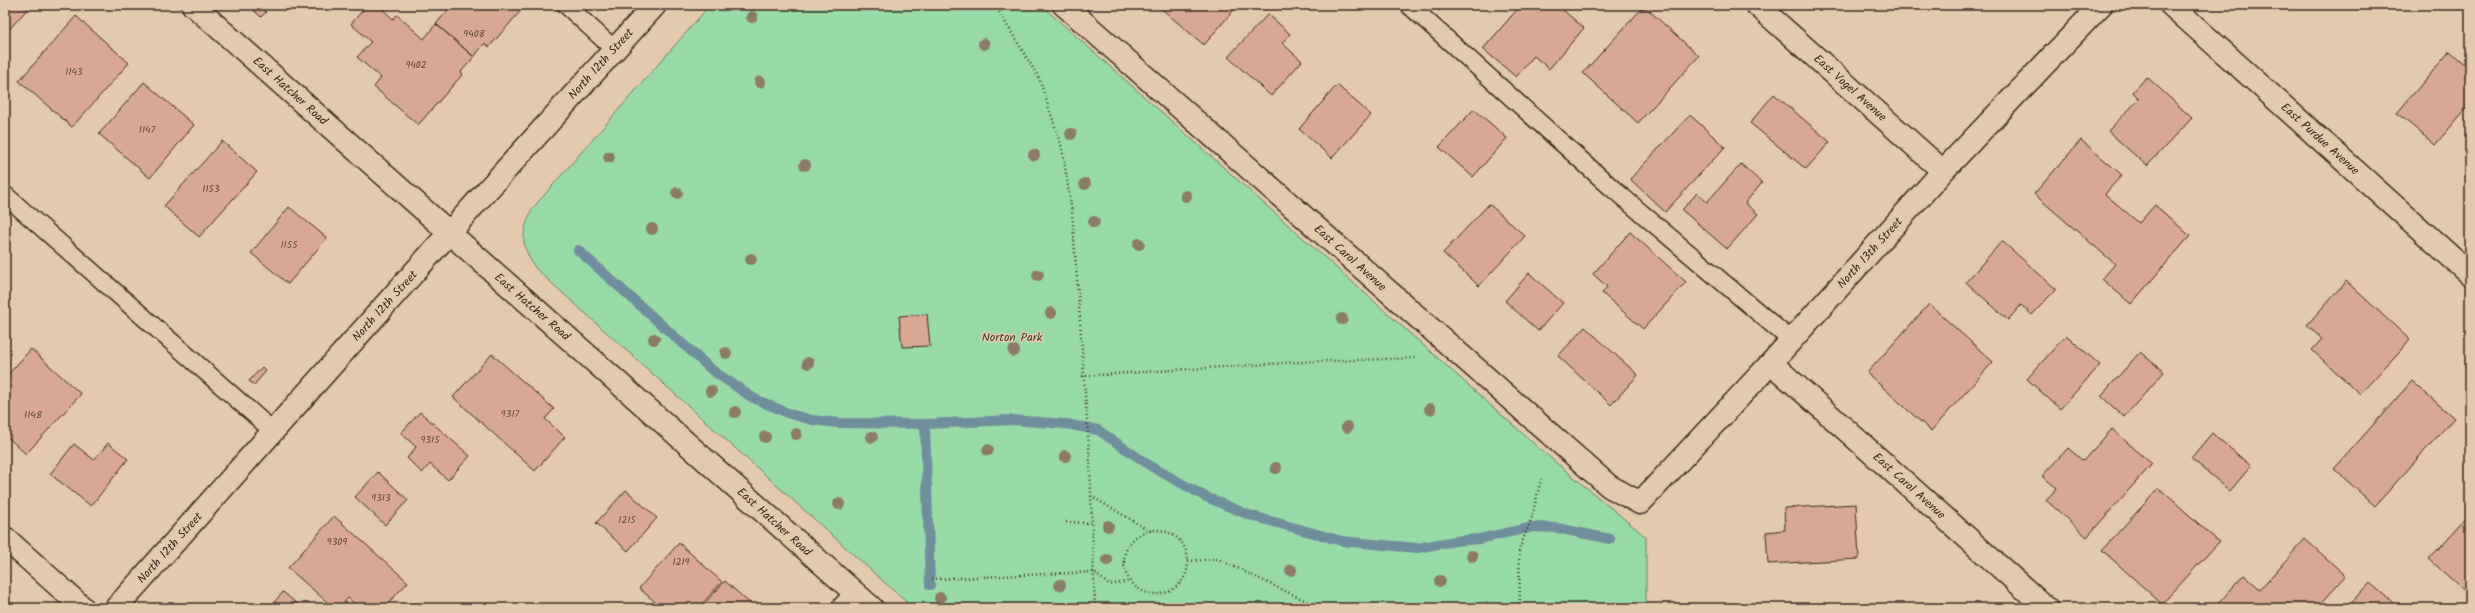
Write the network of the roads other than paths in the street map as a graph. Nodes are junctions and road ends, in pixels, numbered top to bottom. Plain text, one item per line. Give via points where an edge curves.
1 (193, 5) edge
2 (566, 5) edge
3 (655, 5) edge
4 (1064, 5) edge
5 (1409, 5) edge
6 (1757, 5) edge
7 (2101, 5) edge
8 (2171, 5) edge
9 (614, 49) junction
10 (1943, 171) junction
11 (5, 195) edge
12 (449, 233) junction
13 (2470, 274) edge
14 (1792, 341) junction
15 (1772, 363) junction
16 (274, 432) junction
17 (1640, 503) joint
18 (5, 538) edge
19 (857, 603) edge
20 (83, 608) edge
21 (116, 608) edge
22 (2046, 608) edge

1 - 12 street, East Hatcher Road
2 - 9 lane
3 - 9 street, North 12th Street
4 - 17 street, East Carol Avenue via 1609,486
5 - 14 lane via 1612,188
6 - 10 street, East Vogel Avenue
7 - 10 street, North 13th Street
8 - 13 street, East Purdue Avenue
9 - 12 street, North 12th Street
10 - 14 street, North 13th Street
11 - 16 lane
12 - 16 street, North 12th Street
12 - 19 street, East Hatcher Road
14 - 15 street, North 13th Street
15 - 17 street, North 13th Street
15 - 22 street, East Carol Avenue
16 - 21 street, North 12th Street
18 - 20 street

